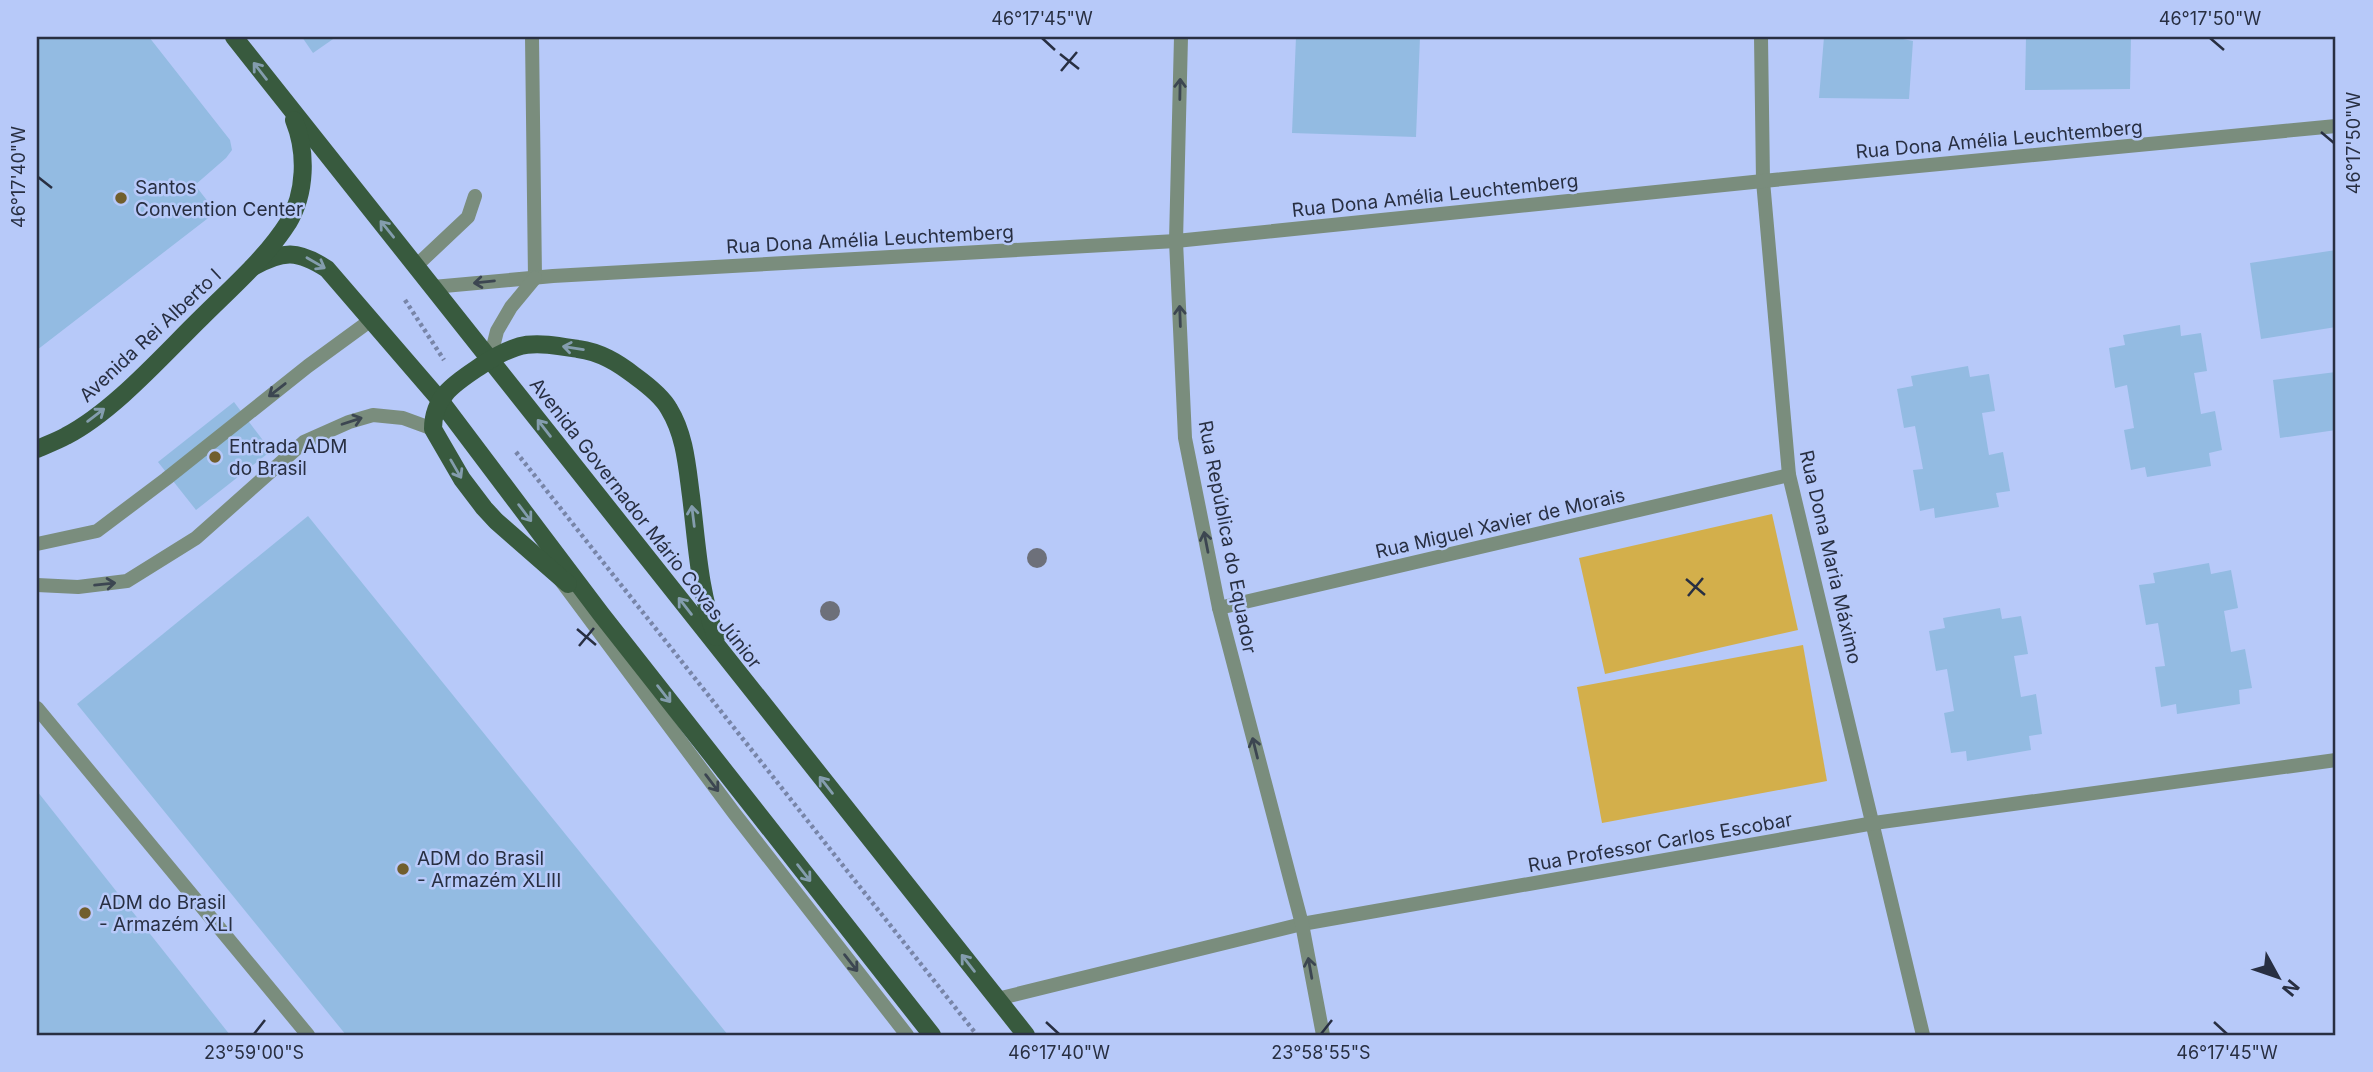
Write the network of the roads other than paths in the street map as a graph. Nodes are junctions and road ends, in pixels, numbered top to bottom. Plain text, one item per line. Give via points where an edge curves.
1 (234, 37) edge
2 (532, 37) edge
3 (1181, 37) edge
4 (1761, 37) edge
5 (286, 104) junction
6 (2336, 126) edge
7 (1763, 181) junction
8 (475, 196) dead end
9 (1177, 241) junction
10 (416, 266) junction
11 (253, 267) junction
12 (535, 278) junction
13 (433, 288) junction
14 (371, 320) junction
15 (490, 359) junction
16 (439, 399) junction
17 (433, 429) junction
18 (37, 449) edge
19 (1789, 475) junction
20 (37, 544) edge
21 (554, 571) junction
22 (37, 585) edge
23 (1219, 608) junction
24 (601, 614) junction
25 (723, 653) junction
26 (37, 708) edge
27 (2336, 760) edge
28 (1874, 823) junction
29 (1302, 924) junction
30 (997, 999) junction
31 (308, 1035) edge
32 (907, 1035) edge
33 (932, 1035) edge
34 (1026, 1035) edge
35 (1323, 1035) edge
36 (1923, 1035) edge

5 -> 1 main road, Avenida Governador Mário Covas Júnior
2 - 12 street
9 -> 3 street, Rua República do Equador
4 - 7 street, Rua Dona Maria Máximo
10 -> 5 main road, Avenida Governador Mário Covas Júnior
5 - 11 main road via 302,144 302,181 288,222
6 - 7 street, Rua Dona Amélia Leuchtemberg
7 - 9 street, Rua Dona Amélia Leuchtemberg
7 - 19 street, Rua Dona Maria Máximo
8 - 10 street via 468,217
9 - 12 street, Rua Dona Amélia Leuchtemberg
23 -> 9 street, Rua República do Equador via 1185,438
10 - 13 main road, Avenida Governador Mário Covas Júnior
11 -> 14 main road via 286,253 313,260
18 -> 11 main road, Avenida Rei Alberto I via 101,412
12 -> 13 street, Rua Dona Amélia Leuchtemberg
12 - 15 street via 497,331
13 - 15 main road, Avenida Governador Mário Covas Júnior
14 - 16 main road
14 -> 20 street via 97,531
15 - 16 main road
25 -> 15 main road, Avenida Governador Mário Covas Júnior
25 -> 15 main road via 707,611 682,436 668,407 626,369 594,351 535,342
16 - 17 main road
16 -> 24 main road
17 -> 21 main road via 462,479 490,514
22 -> 17 street via 127,582 196,538 304,442 349,422 373,415 403,418
19 - 23 street, Rua Miguel Xavier de Morais
19 - 28 street, Rua Dona Maria Máximo
21 - 24 main road
21 -> 32 street
29 -> 23 street, Rua República do Equador
24 -> 33 main road
30 -> 25 main road, Avenida Governador Mário Covas Júnior
26 - 31 street
27 - 28 street, Rua Professor Carlos Escobar
28 - 29 street, Rua Professor Carlos Escobar
28 - 36 street, Rua Dona Maria Máximo
29 - 30 street, Rua Professor Carlos Escobar
35 -> 29 street, Rua República do Equador
30 - 34 main road, Avenida Governador Mário Covas Júnior

